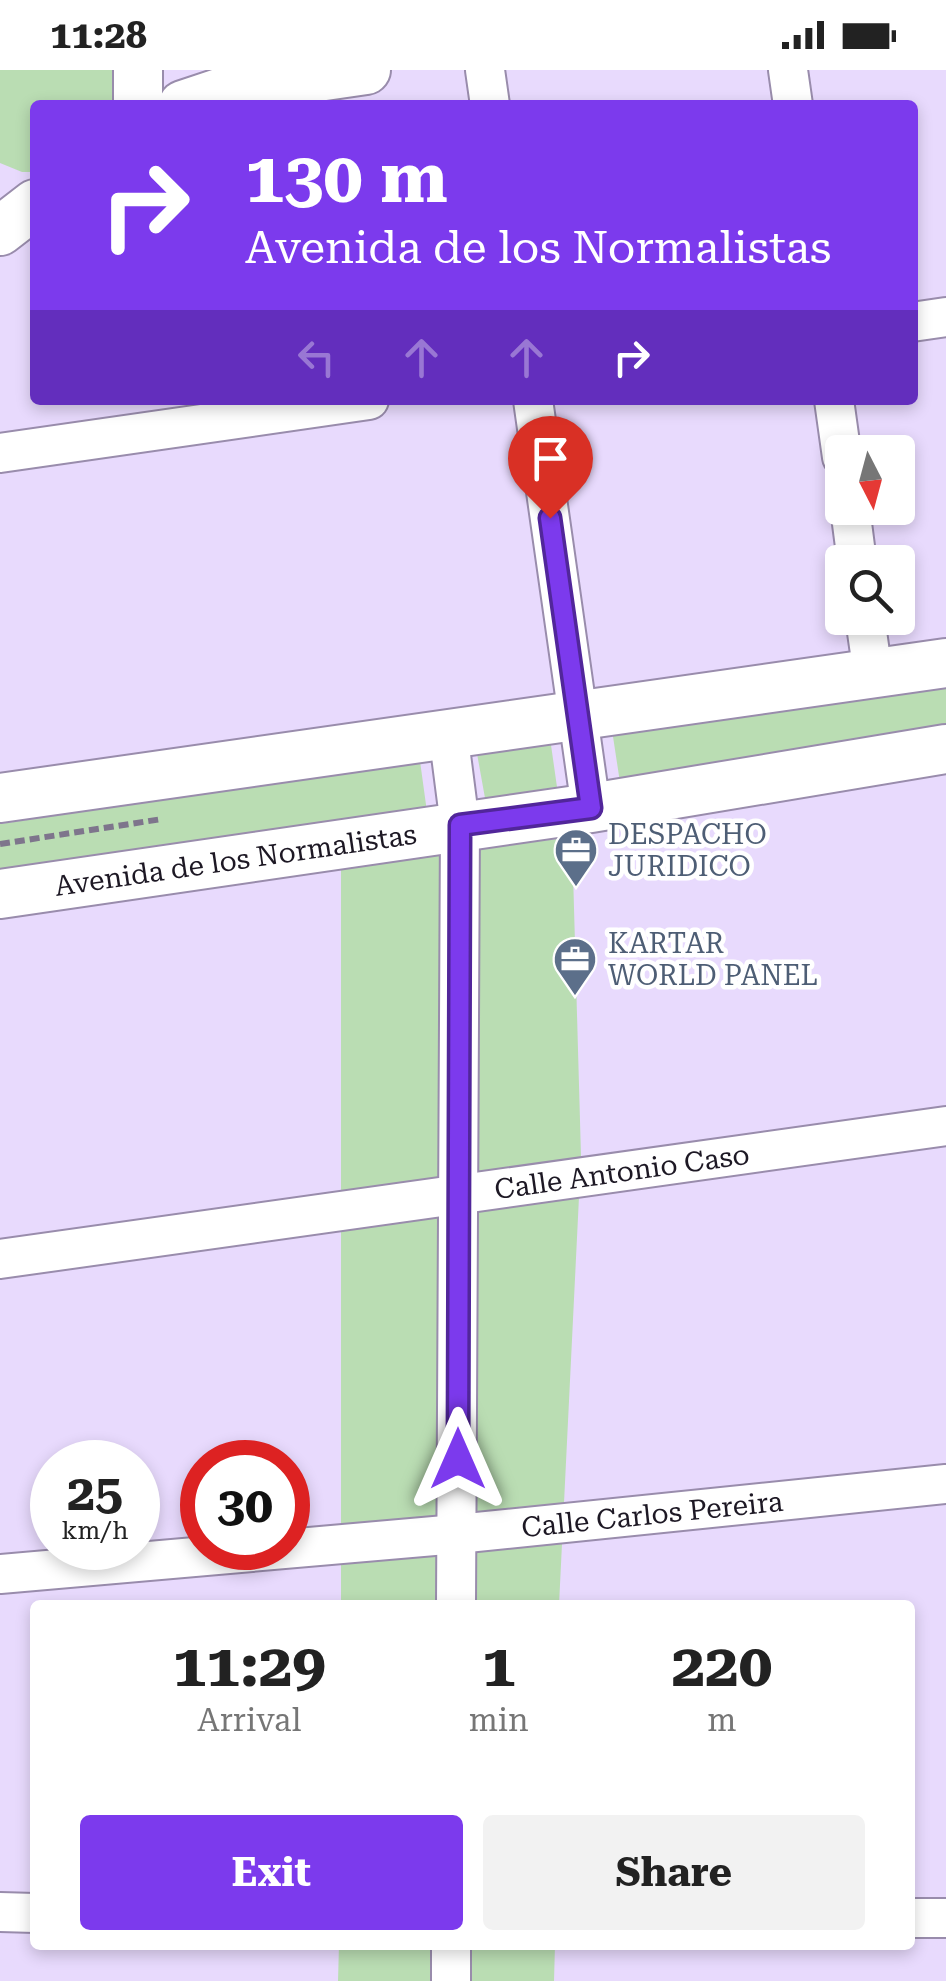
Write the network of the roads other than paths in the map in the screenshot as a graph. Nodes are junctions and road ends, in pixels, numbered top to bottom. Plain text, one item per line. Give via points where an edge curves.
1 (138, 70) edge
2 (366, 70) edge
3 (485, 70) edge
4 (788, 70) edge
5 (138, 100) edge
6 (197, 100) edge
7 (489, 100) edge
8 (792, 100) edge
9 (0, 183) edge
10 (30, 189) edge
11 (30, 208) edge
12 (0, 230) edge
13 (946, 317) edge
14 (918, 321) edge
15 (334, 405) edge
16 (534, 405) edge
17 (835, 405) edge
18 (839, 435) edge
19 (0, 453) edge
20 (867, 635) edge
21 (946, 663) edge
22 (873, 674) junction
23 (578, 714) junction
24 (448, 732) junction
25 (946, 749) edge
26 (0, 798) edge
27 (591, 808) junction
28 (460, 825) junction
29 (0, 894) edge
30 (946, 1126) edge
31 (458, 1196) junction
32 (0, 1259) edge
33 (946, 1484) edge
34 (457, 1534) junction
35 (0, 1574) edge
36 (456, 1600) edge
37 (0, 1912) edge
38 (30, 1913) edge
39 (915, 1918) edge
40 (946, 1918) edge
41 (451, 1950) edge
42 (450, 1981) edge

1 - 5 street
2 - 6 street
3 - 7 street
4 - 8 street
9 - 10 street
11 - 12 street
13 - 14 street
15 - 19 street
16 - 23 street
17 - 18 street
20 - 22 street
21 - 22 street
22 - 23 street
23 - 24 street
23 - 27 street
24 - 26 street
24 - 28 street
25 - 27 street, Avenida de los Normalistas
27 - 28 street, Avenida de los Normalistas
28 - 29 street, Avenida de los Normalistas
28 - 31 street
30 - 31 street, Calle Antonio Caso
31 - 32 street, Calle Antonio Caso
31 - 34 street
33 - 34 street, Calle Carlos Pereira
34 - 35 street, Calle Carlos Pereira
34 - 36 street
37 - 38 street
39 - 40 street
41 - 42 street

